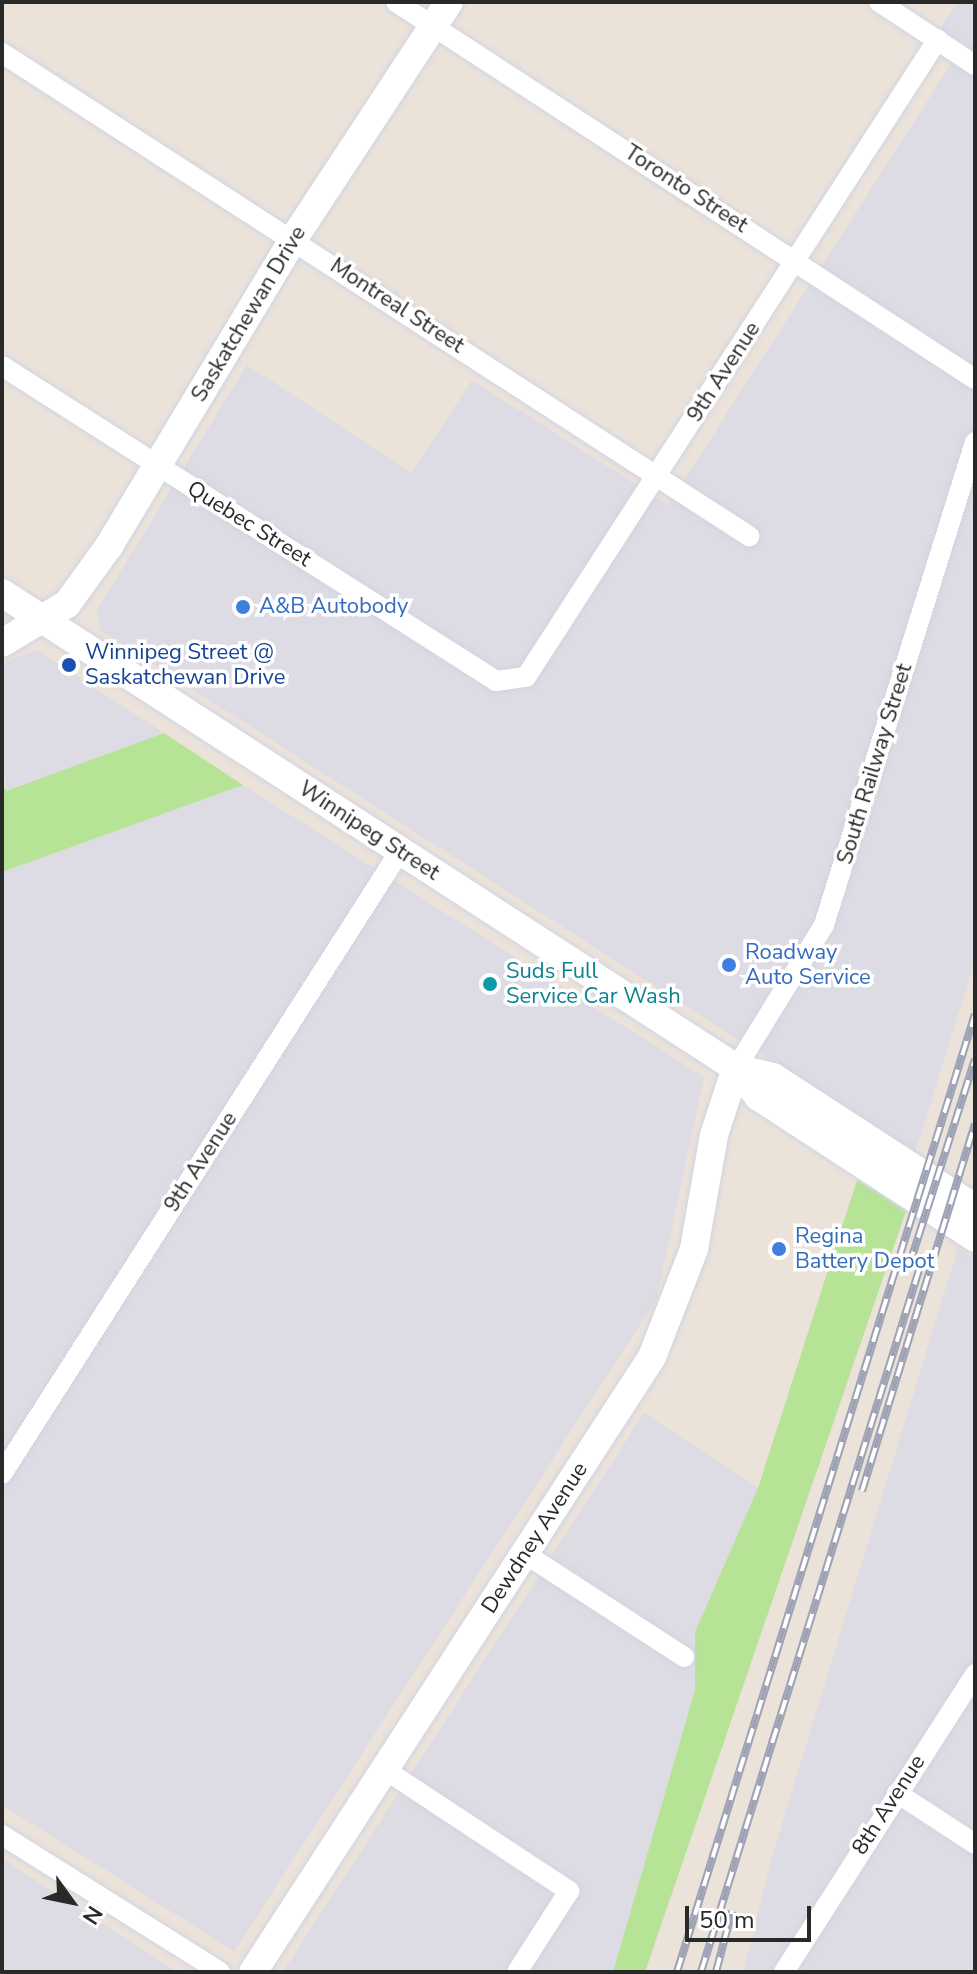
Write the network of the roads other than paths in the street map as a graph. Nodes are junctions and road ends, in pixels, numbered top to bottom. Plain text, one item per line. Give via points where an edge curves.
1 (396, 2) edge
2 (449, 2) edge
3 (879, 2) edge
4 (433, 26) junction
5 (938, 39) junction
6 (2, 53) edge
7 (975, 65) edge
8 (294, 238) junction
9 (796, 260) junction
10 (2, 366) edge
11 (975, 379) edge
12 (975, 442) edge
13 (159, 467) junction
14 (656, 477) junction
15 (749, 536) dead end
16 (2, 593) edge
17 (45, 620) junction
18 (2, 643) edge
19 (496, 681) joint
20 (400, 851) junction
21 (736, 1068) junction
22 (975, 1208) edge
23 (975, 1238) edge
24 (2, 1474) edge
25 (524, 1553) junction
26 (684, 1657) dead end
27 (975, 1674) edge
28 (384, 1769) junction
29 (897, 1793) junction
30 (2, 1835) edge
31 (975, 1844) edge
32 (220, 1972) edge
33 (253, 1972) edge
34 (517, 1972) edge
35 (784, 1972) edge

1 - 4 street, Toronto Street
2 - 4 main road, Saskatchewan Drive
3 - 5 street
4 - 8 main road, Saskatchewan Drive
4 - 9 street, Toronto Street
5 - 7 street
5 - 9 street, 9th Avenue
6 - 8 street, Montreal Street
8 - 13 main road, Saskatchewan Drive
8 - 14 street, Montreal Street
9 - 11 street, Toronto Street
9 - 14 street, 9th Avenue
10 - 13 street, Quebec Street
12 - 21 street, South Railway Street via 824,925
13 - 17 main road, Saskatchewan Drive via 67,604
13 - 19 street, Quebec Street
14 - 15 street, Montreal Street
14 - 19 street, 9th Avenue via 526,677
16 - 17 main road, Winnipeg Street
17 - 18 main road, Saskatchewan Drive
17 - 20 main road, Winnipeg Street
20 - 21 main road, Winnipeg Street
20 - 24 street, 9th Avenue
21 - 22 main road, Winnipeg Street via 773,1077
21 - 23 main road, Winnipeg Street via 759,1097
21 - 25 main road, Dewdney Avenue via 714,1135 694,1249 652,1357
25 - 26 street
25 - 28 main road, Dewdney Avenue
27 - 29 street, 8th Avenue
28 - 33 main road, Dewdney Avenue
28 - 34 street via 569,1891
29 - 31 street
29 - 35 street, 8th Avenue
30 - 32 street

